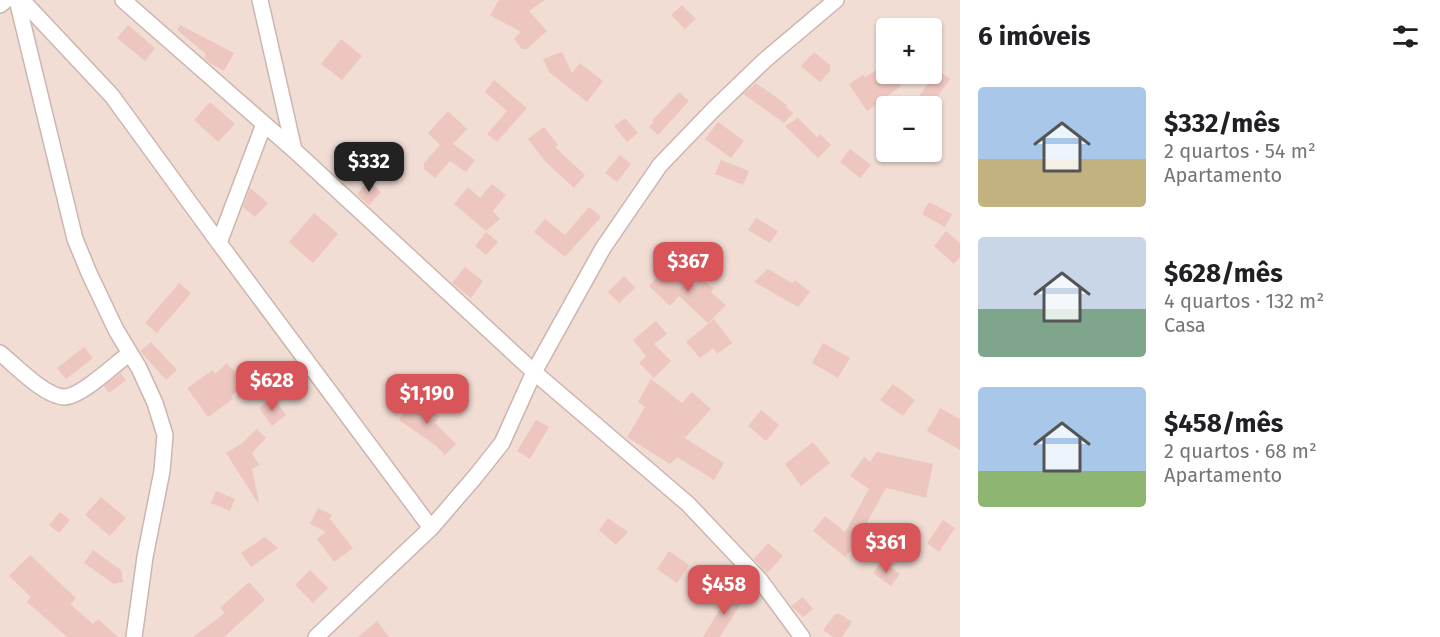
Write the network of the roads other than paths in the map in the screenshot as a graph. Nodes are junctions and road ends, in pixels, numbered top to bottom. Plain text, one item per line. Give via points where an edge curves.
1 (6, 0) edge
2 (16, 0) edge
3 (22, 0) edge
4 (123, 0) edge
5 (260, 0) edge
6 (836, 0) edge
7 (0, 5) edge
8 (264, 124) junction
9 (294, 150) junction
10 (219, 243) junction
11 (0, 353) edge
12 (130, 353) junction
13 (534, 372) junction
14 (432, 528) junction
15 (134, 637) edge
16 (316, 637) edge
17 (802, 637) edge

1 - 7 street
2 - 12 street via 75,239
3 - 10 street via 112,96
4 - 8 street
5 - 9 street
6 - 13 street via 765,60 660,165 603,248
8 - 9 street
8 - 10 street
9 - 13 street
10 - 14 street
11 - 12 street via 50,393 64,397 77,394
12 - 15 street via 155,403 165,435
13 - 14 street via 502,442
13 - 17 street via 688,504 760,580
14 - 16 street

